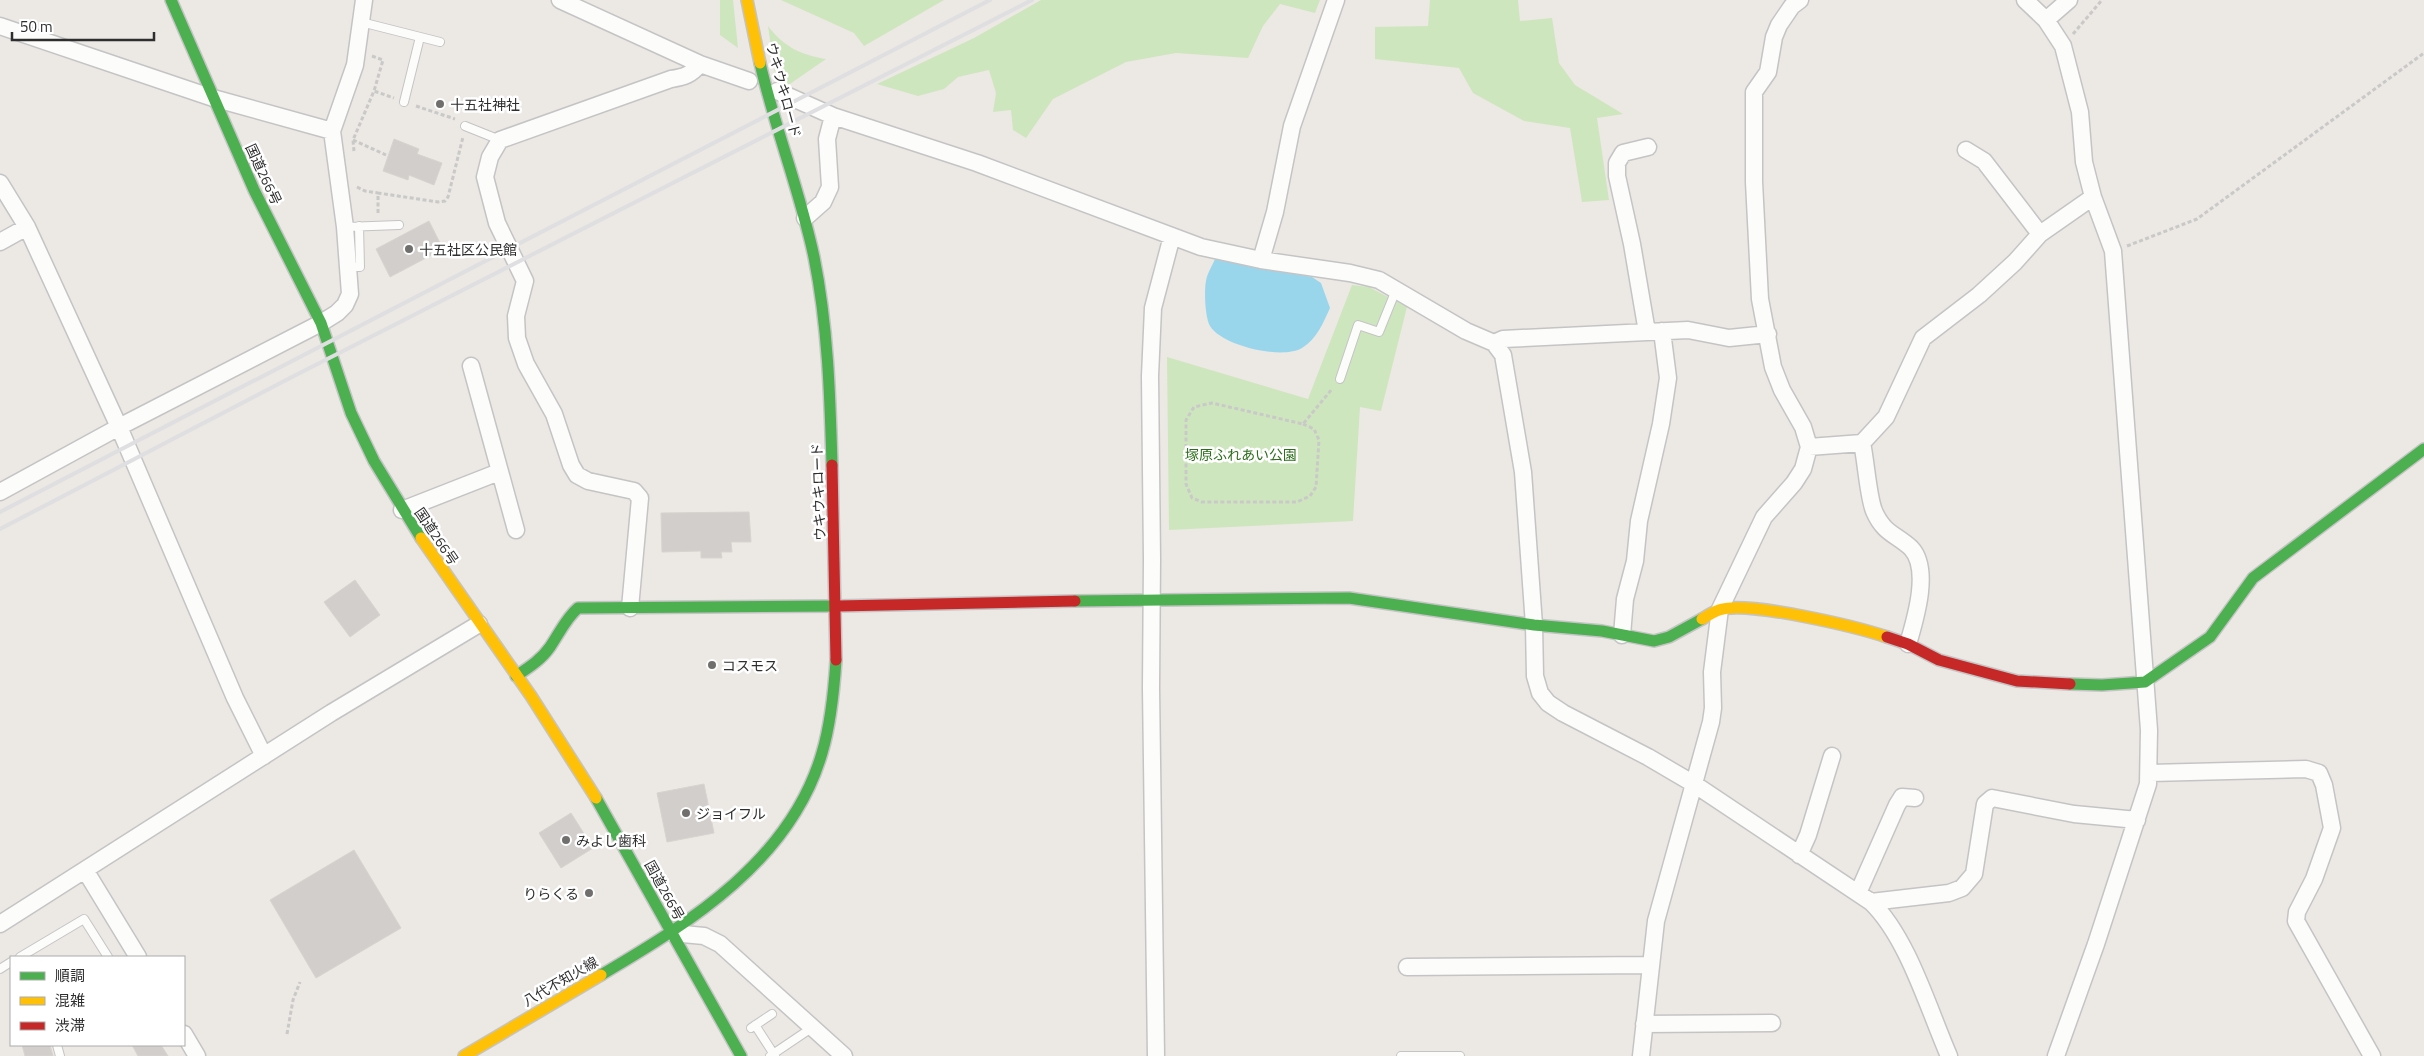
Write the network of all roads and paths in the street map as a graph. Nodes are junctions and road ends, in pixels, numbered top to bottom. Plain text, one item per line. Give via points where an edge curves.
1 (171, 0) edge
2 (364, 0) edge
3 (560, 0) edge
4 (747, 0) edge
5 (1336, 0) edge
6 (1800, 0) edge
7 (2025, 0) edge
8 (2069, 0) edge
9 (2102, 0) edge
10 (2046, 20) junction
11 (361, 22) junction
12 (0, 26) edge
13 (420, 37) junction
14 (440, 42) dead end
15 (2063, 46) junction
16 (357, 53) junction
17 (2424, 53) edge
18 (700, 64) junction
19 (749, 81) dead end
20 (777, 90) dead end
21 (374, 91) junction
22 (213, 98) junction
23 (404, 102) junction
24 (833, 116) junction
25 (465, 126) junction
26 (332, 131) junction
27 (353, 140) junction
28 (500, 140) junction
29 (1648, 147) dead end
30 (1966, 150) dead end
31 (386, 154) dead end
32 (355, 158) dead end
33 (0, 183) edge
34 (357, 186) dead end
35 (378, 193) junction
36 (2093, 197) junction
37 (805, 218) junction
38 (378, 226) junction
39 (399, 226) dead end
40 (27, 227) junction
41 (352, 227) junction
42 (2040, 234) junction
43 (1172, 236) junction
44 (0, 242) edge
45 (2113, 251) junction
46 (1261, 260) junction
47 (1396, 290) junction
48 (321, 323) junction
49 (1654, 332) junction
50 (1768, 334) junction
51 (1494, 343) junction
52 (471, 366) dead end
53 (1340, 379) joint
54 (1303, 424) junction
55 (119, 427) junction
56 (1862, 443) junction
57 (1809, 447) junction
58 (2424, 449) edge
59 (500, 472) junction
60 (0, 492) edge
61 (402, 510) junction
62 (516, 530) dead end
63 (1152, 600) junction
64 (836, 606) junction
65 (630, 608) junction
66 (1720, 609) junction
67 (479, 624) junction
68 (1534, 625) junction
69 (1622, 635) junction
70 (1908, 644) junction
71 (516, 676) junction
72 (2145, 682) junction
73 (264, 756) junction
74 (1832, 756) dead end
75 (2150, 773) junction
76 (1694, 784) junction
77 (1915, 798) dead end
78 (2137, 820) junction
79 (1799, 854) junction
80 (86, 870) junction
81 (1865, 897) junction
82 (0, 924) edge
83 (672, 933) junction
84 (22, 956) edge
85 (107, 956) edge
86 (137, 956) edge
87 (1651, 965) junction
88 (1407, 967) dead end
89 (300, 982) dead end
90 (772, 1014) dead end
91 (1772, 1023) dead end
92 (1644, 1024) junction
93 (813, 1027) junction
94 (287, 1034) dead end
95 (185, 1036) edge
96 (773, 1055) edge
97 (197, 1056) edge
98 (464, 1056) edge
99 (741, 1056) edge
100 (844, 1056) edge
101 (1156, 1056) edge
102 (1401, 1056) edge
103 (1460, 1056) edge
104 (1641, 1056) edge
105 (1949, 1056) edge
106 (2056, 1056) edge
107 (2372, 1056) edge

1 - 22 main road, 国道266号
2 - 11 street
3 - 18 street
4 - 37 main road, ウキウキロード via 761,66
5 - 46 street via 1292,126 1275,212
6 - 50 street via 1779,25 1768,72 1754,92 1757,266
7 - 10 street
8 - 10 street
9 - 15 path
10 - 15 street
11 - 13 lane
11 - 16 street
12 - 22 street
13 - 14 lane
13 - 23 lane
15 - 36 street via 2080,112 2084,162
16 - 21 path via 383,60
16 - 26 street
17 - 45 path via 2197,219
18 - 19 street
18 - 28 street via 683,78 671,79
20 - 24 street
21 - 23 path
21 - 27 path
22 - 26 street
22 - 48 main road, 国道266号 via 254,190
23 - 25 path via 462,122
24 - 37 street via 827,139 830,187 823,202
24 - 43 street via 977,163
25 - 28 lane
25 - 35 path via 445,201
26 - 27 path
26 - 41 street
27 - 31 path
27 - 32 path
28 - 65 street via 490,157 485,176 497,223 525,281 516,316 517,338 526,364 554,414 577,475 588,481 634,491 640,498
29 - 49 street via 1623,153 1617,163 1617,176
30 - 42 street via 1984,161
33 - 40 street
34 - 35 path
35 - 38 path
36 - 42 street
36 - 45 street
37 - 64 main road, ウキウキロード via 819,286 829,378
38 - 39 lane
38 - 41 lane
40 - 44 street
40 - 55 street
41 - 48 street via 350,294 345,305
42 - 56 street via 2016,262 1979,295 1922,338 1886,416
43 - 46 street via 1201,247
43 - 63 street via 1153,308 1150,376
45 - 72 street
46 - 47 street via 1379,280
47 - 51 street via 1466,331
47 - 53 lane via 1379,332 1358,325
48 - 55 street
48 - 61 main road, 国道266号 via 351,413
49 - 50 street via 1688,330 1729,338
49 - 51 street via 1503,339
49 - 69 street via 1668,378 1639,521
50 - 57 street via 1773,367 1803,427
51 - 68 street via 1503,355 1523,472
52 - 59 street
53 - 54 path
54 - 54 path via 1212,403 1194,407 1186,420 1186,484 1192,498 1202,502 1296,502 1310,496 1316,488 1319,440 1314,430
55 - 60 street
55 - 73 street via 235,698
56 - 57 street
56 - 70 street via 1874,510 1891,535 1912,549 1919,563 1921,587
57 - 66 street via 1803,469 1764,517
58 - 72 main road via 2253,578 2210,637
59 - 61 street
59 - 62 street
61 - 67 main road, 国道266号
63 - 64 main road
63 - 68 main road via 1349,598
63 - 101 street
64 - 65 main road
64 - 83 main road, ウキウキロード via 836,672 826,742 811,783 769,848 729,889
65 - 71 main road via 578,608 549,649
66 - 69 main road via 1670,637 1654,641
66 - 70 main road via 1752,608 1798,615
66 - 76 street via 1712,672 1713,708
67 - 71 main road, 国道266号
67 - 73 street
68 - 69 main road
68 - 76 street via 1535,676 1540,693 1548,703
70 - 72 main road via 1938,660 2017,681 2102,685
71 - 83 main road, 国道266号 via 590,787
72 - 75 street
73 - 80 street
74 - 79 street
75 - 78 street
75 - 107 street via 2306,769 2319,773 2332,828 2314,878 2297,912 2296,922
76 - 79 street
76 - 87 street via 1660,903
77 - 81 street via 1902,797 1897,806
78 - 81 street via 2074,814 1992,798 1984,804 1974,874 1962,888 1949,893
78 - 106 street
79 - 81 street
80 - 82 street
80 - 86 street
81 - 105 street via 1890,924
83 - 93 street via 704,936 720,944
83 - 98 main road, 八代不知火線
83 - 99 main road, 国道266号
84 - 85 lane via 84,919
87 - 88 street
87 - 92 street
89 - 94 path
90 - 96 lane via 753,1026
91 - 92 street
92 - 104 street
93 - 96 lane
93 - 100 street
95 - 97 street
102 - 103 lane

